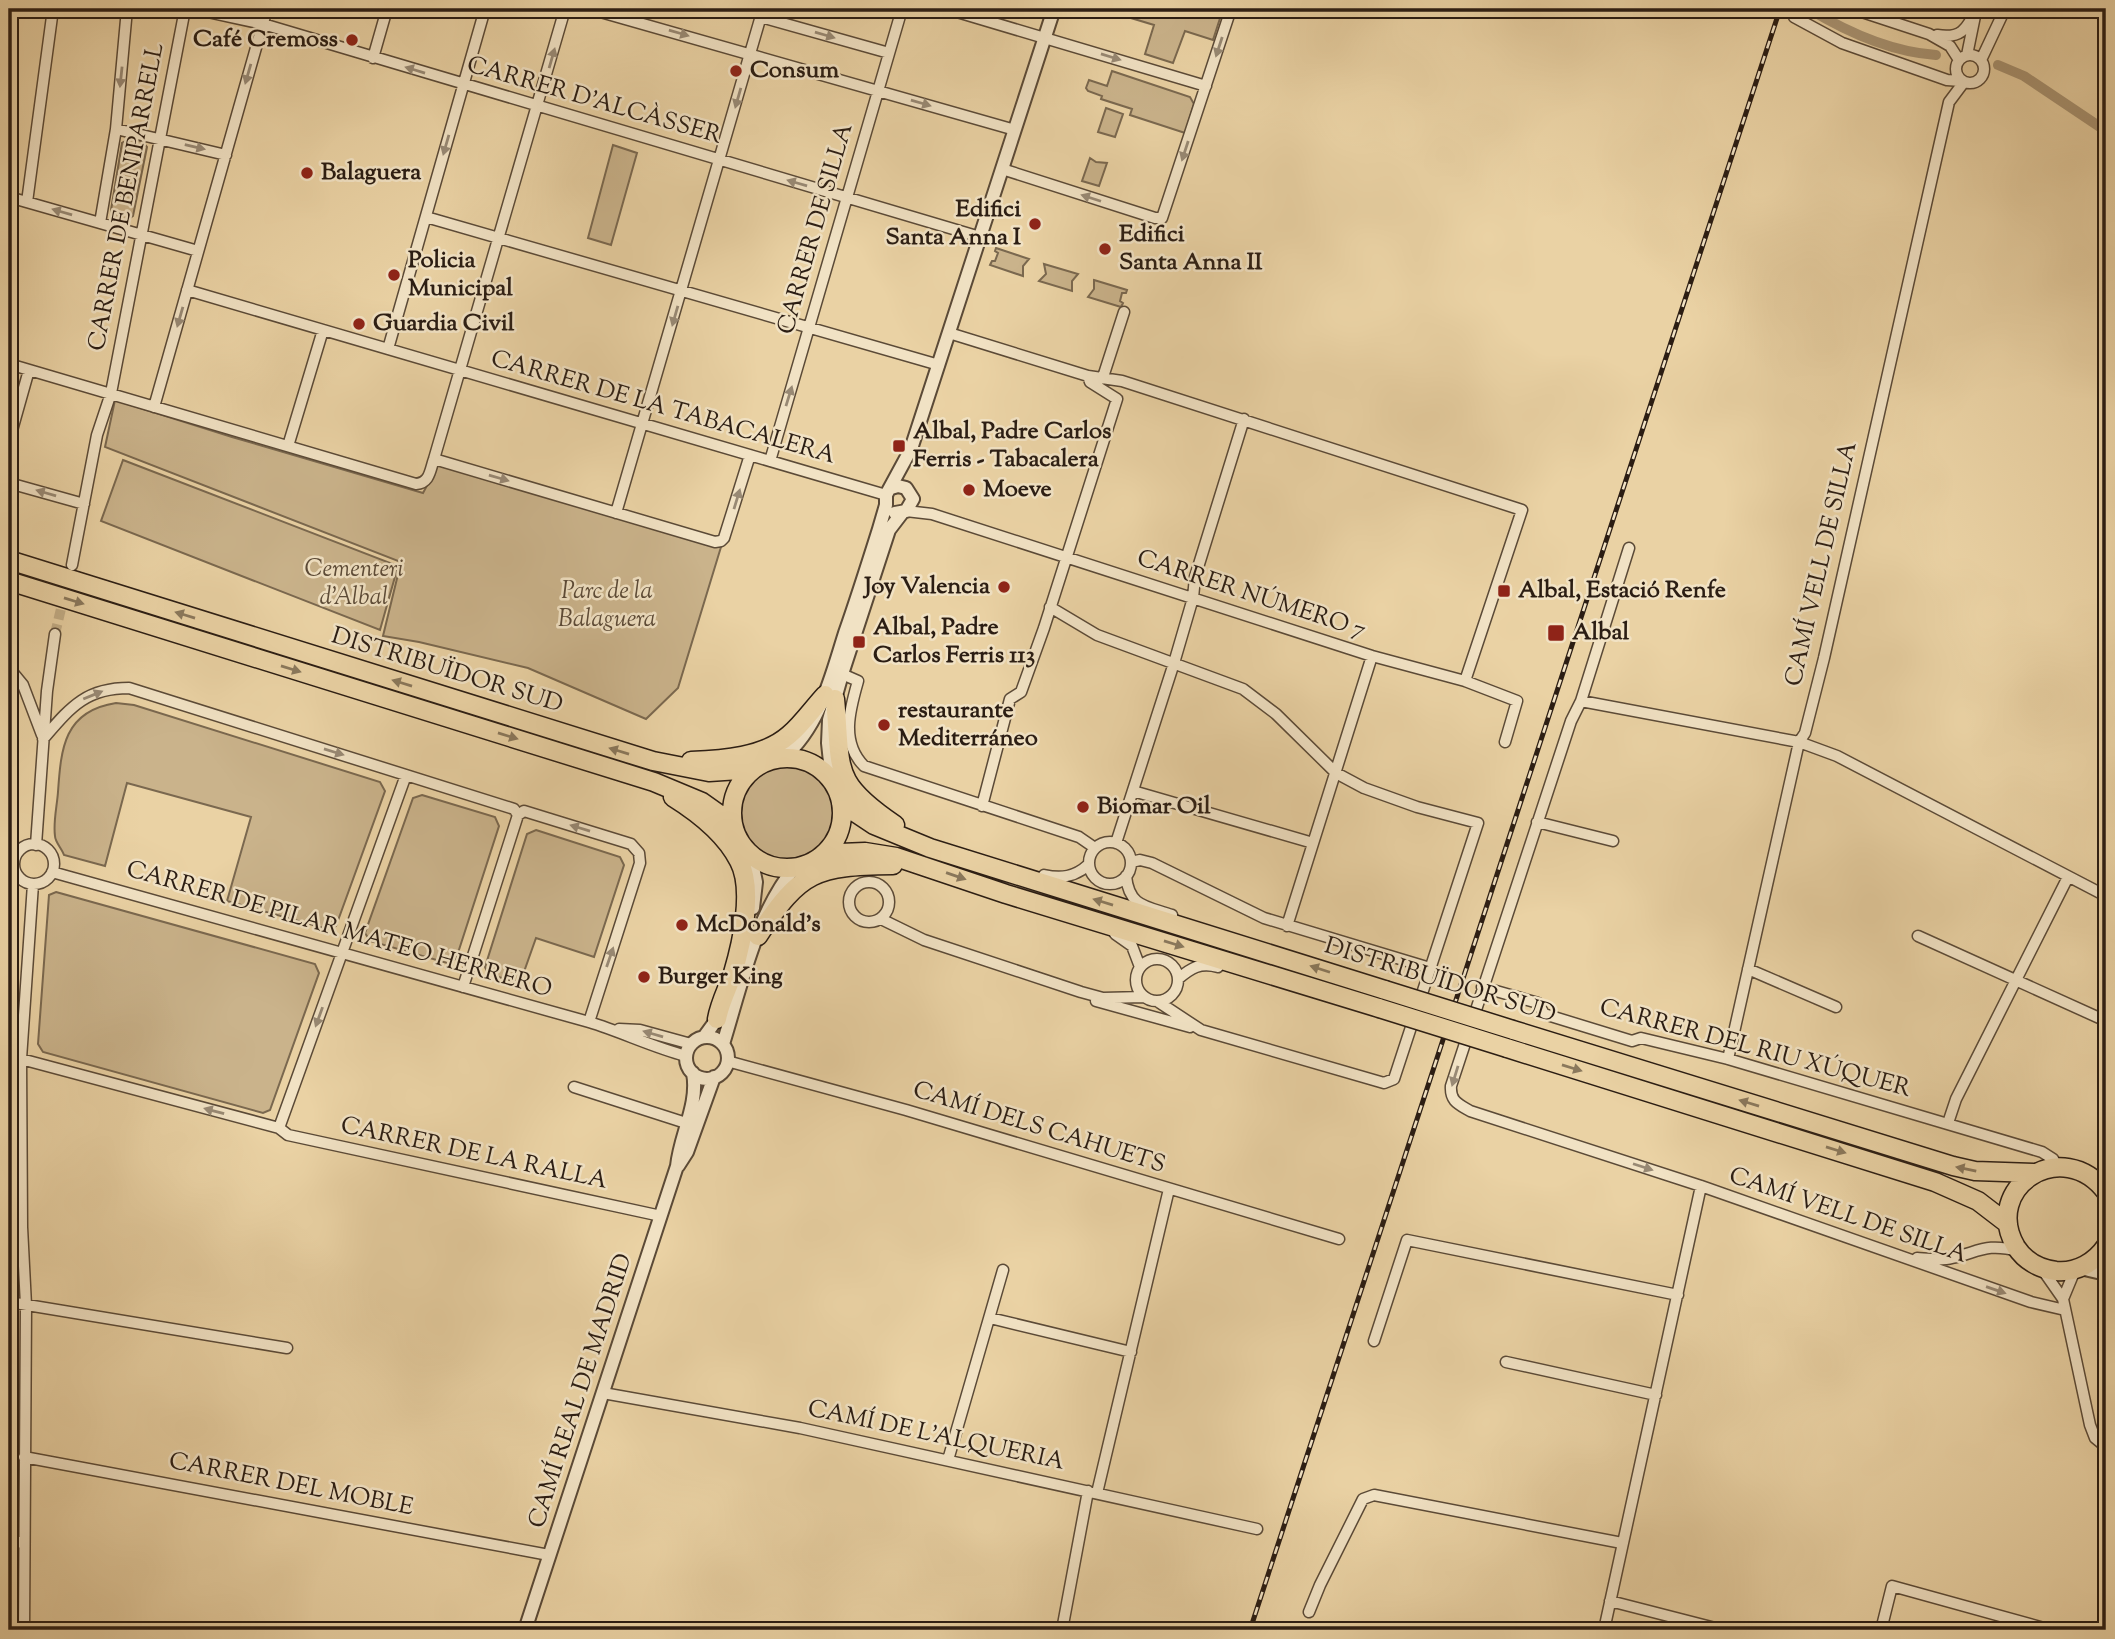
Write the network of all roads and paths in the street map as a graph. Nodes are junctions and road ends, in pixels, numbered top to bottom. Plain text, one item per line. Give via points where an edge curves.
1 (52, 9) edge
2 (127, 9) edge
3 (185, 9) edge
4 (194, 9) edge
5 (267, 9) edge
6 (387, 9) edge
7 (485, 9) edge
8 (565, 9) edge
9 (590, 9) edge
10 (902, 9) edge
11 (947, 9) edge
12 (1054, 9) edge
13 (1231, 9) edge
14 (1853, 9) edge
15 (1976, 9) edge
16 (2005, 9) edge
17 (762, 13) edge
18 (1794, 17) tunnel mouth
19 (263, 24) junction
20 (1929, 34) junction
21 (1045, 37) junction
22 (889, 53) junction
23 (751, 54) junction
24 (373, 58) junction
25 (1961, 59) junction
26 (1981, 60) junction
27 (1930, 74) junction
28 (1962, 81) junction
29 (463, 84) junction
30 (1206, 86) junction
31 (878, 91) junction
32 (538, 107) junction
33 (116, 129) junction
34 (1015, 130) junction
35 (159, 139) junction
36 (226, 155) junction
37 (720, 160) junction
38 (1002, 169) junction
39 (9, 197) edge
40 (848, 197) junction
41 (27, 202) junction
42 (426, 217) junction
43 (100, 223) junction
44 (141, 235) junction
45 (980, 237) junction
46 (498, 238) junction
47 (198, 251) junction
48 (187, 290) junction
49 (682, 292) junction
50 (1124, 312) dead end
51 (810, 329) junction
52 (323, 330) junction
53 (949, 333) junction
54 (388, 349) junction
55 (9, 364) edge
56 (939, 365) junction
57 (30, 370) junction
58 (459, 370) junction
59 (1088, 376) junction
60 (1103, 377) junction
61 (111, 393) junction
62 (154, 407) junction
63 (1244, 419) junction
64 (643, 424) junction
65 (9, 441) edge
66 (288, 446) junction
67 (911, 449) junction
68 (750, 455) junction
69 (434, 459) junction
70 (770, 461) junction
71 (9, 483) edge
72 (887, 496) junction
73 (83, 504) junction
74 (908, 504) junction
75 (617, 513) junction
76 (1629, 548) dead end
77 (1067, 558) junction
78 (9, 560) edge
79 (72, 565) tunnel mouth
80 (9, 581) edge
81 (1193, 598) junction
82 (1050, 607) junction
83 (55, 634) tunnel mouth
84 (1372, 656) junction
85 (1174, 663) junction
86 (9, 668) edge
87 (842, 674) junction
88 (1465, 681) junction
89 (830, 697) junction
90 (1581, 701) junction
91 (43, 739) junction
92 (1505, 742) dead end
93 (1799, 743) junction
94 (783, 758) junction
95 (653, 761) junction
96 (754, 769) junction
97 (1336, 773) junction
98 (406, 775) junction
99 (832, 781) junction
100 (654, 782) junction
101 (1133, 791) junction
102 (841, 803) junction
103 (982, 806) junction
104 (518, 815) junction
105 (1537, 822) junction
106 (733, 824) junction
107 (1614, 841) dead end
108 (1116, 843) junction
109 (1312, 843) junction
110 (36, 845) junction
111 (1095, 848) junction
112 (750, 853) junction
113 (928, 857) junction
114 (819, 858) junction
115 (12, 860) edge
116 (1131, 862) junction
117 (1088, 865) junction
118 (795, 867) junction
119 (999, 869) junction
120 (52, 872) junction
121 (1126, 876) junction
122 (2068, 877) junction
123 (33, 884) junction
124 (1006, 894) junction
125 (2106, 896) edge
126 (881, 919) junction
127 (1287, 926) junction
128 (758, 936) junction
129 (1918, 936) dead end
130 (342, 953) junction
131 (1280, 957) junction
132 (1140, 967) junction
133 (1430, 968) junction
134 (1748, 969) junction
135 (1178, 979) junction
136 (1290, 979) junction
137 (2016, 980) junction
138 (1136, 981) junction
139 (463, 987) junction
140 (1482, 987) junction
141 (1081, 992) junction
142 (1173, 994) junction
143 (1114, 998) junction
144 (1144, 998) junction
145 (1157, 1001) junction
146 (1836, 1007) dead end
147 (1182, 1017) junction
148 (717, 1018) junction
149 (2106, 1021) edge
150 (589, 1022) junction
151 (1200, 1030) junction
152 (704, 1037) junction
153 (9, 1041) edge
154 (21, 1044) junction
155 (723, 1044) junction
156 (689, 1050) junction
157 (21, 1059) junction
158 (1728, 1059) junction
159 (727, 1061) junction
160 (692, 1073) junction
161 (9, 1075) edge
162 (714, 1077) junction
163 (21, 1078) junction
164 (574, 1087) dead end
165 (686, 1123) junction
166 (1948, 1123) junction
167 (279, 1128) junction
168 (677, 1166) junction
169 (2057, 1166) junction
170 (2034, 1173) junction
171 (1701, 1186) junction
172 (2104, 1186) edge
173 (1169, 1189) junction
174 (662, 1216) junction
175 (2008, 1224) junction
176 (1339, 1239) dead end
177 (2106, 1246) edge
178 (2019, 1251) junction
179 (1899, 1256) junction
180 (2042, 1268) junction
181 (2078, 1269) junction
182 (1003, 1270) dead end
183 (2106, 1274) edge
184 (1678, 1295) junction
185 (9, 1302) edge
186 (2064, 1304) junction
187 (26, 1305) junction
188 (990, 1318) junction
189 (1374, 1341) dead end
190 (287, 1348) dead end
191 (1131, 1352) junction
192 (1506, 1362) dead end
193 (603, 1393) junction
194 (1657, 1395) junction
195 (2106, 1447) edge
196 (24, 1457) junction
197 (948, 1460) junction
198 (1093, 1492) junction
199 (1258, 1530) dead end
200 (9, 1541) edge
201 (23, 1543) junction
202 (1622, 1543) junction
203 (549, 1555) junction
204 (1610, 1601) junction
205 (1310, 1612) dead end
206 (24, 1630) edge
207 (525, 1630) edge
208 (1062, 1630) edge
209 (1604, 1630) edge
210 (1723, 1630) edge
211 (1881, 1630) edge
212 (2051, 1630) edge

1 - 41 street
2 -> 33 street
3 - 35 street, CARRER DE BENIPARRELL
4 - 19 street, CARRER D'ALCÀSSER
5 - 19 street
6 - 24 street
7 - 29 street
32 -> 8 street
9 -> 23 street
10 - 22 street, CARRER DE SILLA
11 - 21 street
12 - 21 street
13 -> 30 street
14 - 20 street
15 - 20 street via 1969,24 1956,35
15 - 25 street via 1974,28
16 - 26 street
17 -> 22 street
17 - 23 street
18 - 27 street via 1842,43
19 - 24 street, CARRER D'ALCÀSSER
19 -> 36 street
20 - 25 street
21 -> 30 street
21 - 34 street
22 - 31 street, CARRER DE SILLA
23 - 31 street
23 -> 37 street
29 -> 24 street, CARRER D'ALCÀSSER
25 - 26 street via 1975,55
25 - 27 street via 1943,73
25 - 28 street via 1956,73
26 - 28 street via 1982,77 1975,83
27 - 28 street
28 - 93 street, CAMÍ VELL DE SILLA via 1949,102 1824,657
29 - 32 street, CARRER D'ALCÀSSER
29 -> 42 street
30 -> 38 street via 1162,218
31 -> 34 street
31 - 40 street, CARRER DE SILLA
32 - 37 street, CARRER D'ALCÀSSER
32 - 46 street
33 - 35 street
33 - 43 street
34 - 38 street
35 -> 36 street
35 - 44 street, CARRER DE BENIPARRELL
36 - 47 street
40 -> 37 street, CARRER D'ALCÀSSER
37 - 49 street
38 - 45 street
39 - 41 street
40 - 45 street, CARRER D'ALCÀSSER
40 - 51 street, CARRER DE SILLA
43 -> 41 street
42 - 46 street
42 - 54 street
43 - 44 street
44 - 47 street
44 - 61 street, CARRER DE BENIPARRELL
45 - 53 street
46 - 49 street
46 - 58 street
47 - 48 street
48 - 52 street, CARRER DE LA TABACALERA
48 -> 62 street
49 - 51 street
49 -> 64 street
50 - 60 street
51 - 56 street
70 -> 51 street, CARRER DE SILLA
52 - 54 street, CARRER DE LA TABACALERA
52 - 66 street
53 - 56 street
53 - 59 street
54 - 58 street, CARRER DE LA TABACALERA
55 - 57 street
56 - 67 street
57 - 61 street
57 - 65 street
58 - 64 street, CARRER DE LA TABACALERA
58 - 69 street
59 - 60 street
59 - 77 street via 1117,399
60 - 63 street
61 - 62 street
61 - 73 street, CARRER DE BENIPARRELL
62 - 66 street
63 - 81 street via 1195,577
63 - 88 street via 1522,510
64 - 68 street, CARRER DE LA TABACALERA
64 - 75 street
66 - 69 street via 416,484 427,479
67 - 72 street
67 - 74 street
68 - 70 street, CARRER DE LA TABACALERA
75 -> 68 street via 722,541
69 -> 75 street
70 - 72 street, CARRER DE LA TABACALERA
73 -> 71 street
72 - 74 street via 894,513
72 - 74 street via 902,486
72 - 89 street
73 - 79 street, CARRER DE BENIPARRELL
74 - 77 street, CARRER NÚMERO 7
74 - 87 street via 889,530
76 - 90 street
77 - 81 street, CARRER NÚMERO 7
77 - 82 street
95 -> 78 highway, DISTRIBUÏDOR SUD
80 -> 100 highway, DISTRIBUÏDOR SUD
81 - 84 street, CARRER NÚMERO 7
81 - 85 street
82 - 85 street via 1097,635
82 - 103 street via 1021,692 1010,699
83 - 91 street
84 - 88 street, CARRER NÚMERO 7
84 - 97 street
85 - 97 street via 1243,689 1276,714
85 - 101 street
86 - 91 street via 23,685
87 - 89 street
87 - 103 street via 858,681 848,715 857,760
88 - 92 street, CARRER NÚMERO 7 via 1517,701
89 - 94 street via 799,743
89 - 95 highway via 792,733 765,749 713,760
89 - 99 street
89 - 113 highway via 847,783
90 - 93 street
90 - 105 street
91 -> 98 street via 78,701 96,692 129,688
91 - 110 street
93 - 122 street via 1838,756
93 - 134 street, CAMÍ VELL DE SILLA
94 - 96 highway
94 - 99 highway via 802,760
95 - 96 highway, DISTRIBUÏDOR SUD via 709,772
96 - 106 highway via 736,794
97 - 109 street
97 - 133 street via 1406,803 1478,823
98 - 104 street via 514,808
98 - 130 street
99 - 102 highway
100 - 106 highway, DISTRIBUÏDOR SUD via 702,802
100 - 148 highway via 714,830 743,873 745,909 739,949
101 - 108 street
101 - 109 street
102 - 113 highway, DISTRIBUÏDOR SUD
102 - 114 highway via 838,834
103 - 111 street via 1079,837
104 - 139 street
150 -> 104 street via 640,863 639,853 631,844 524,811
105 - 107 street
105 - 140 street
106 - 112 highway
108 - 111 street via 1105,842
108 - 116 street via 1126,850
109 - 127 street
110 - 115 street via 20,850
110 - 120 street via 51,854
111 - 117 street
112 - 118 highway via 779,867
112 - 148 street via 755,882 750,931 736,982
113 - 114 highway, DISTRIBUÏDOR SUD via 865,852
113 - 119 highway, DISTRIBUÏDOR SUD
113 -> 124 highway, DISTRIBUÏDOR SUD
113 - 128 highway via 811,876 791,892
114 - 118 highway
115 - 123 street via 18,876
116 - 121 street
116 - 127 street via 1152,863
117 - 119 street via 1062,878
117 - 121 street via 1100,882 1114,884
118 - 128 street via 772,900
131 -> 119 highway, DISTRIBUÏDOR SUD
120 - 123 street
120 - 130 street, CARRER DE PILAR MATEO HERRERO
121 - 131 street via 1127,890 1139,904 1256,942
122 - 125 street
122 - 137 street
123 - 154 street
124 - 132 street via 1117,935 1132,946
124 -> 136 highway, DISTRIBUÏDOR SUD
126 - 126 street via 890,905 888,894 874,883 858,886 850,895 852,914 869,923
126 - 141 street via 924,940
127 - 133 street
128 - 155 street
129 - 137 street
130 - 139 street, CARRER DE PILAR MATEO HERRERO
130 -> 167 street
170 -> 131 highway, DISTRIBUÏDOR SUD, bridge via 1975,1171 1942,1163
132 - 135 street via 1163,960 1174,967
132 - 138 street
133 - 151 street via 1397,1073 1384,1083
134 - 146 street
134 - 158 street, CAMÍ VELL DE SILLA
135 - 136 street via 1200,964
135 - 142 street
136 -> 175 highway, DISTRIBUÏDOR SUD, bridge via 1935,1182 1978,1201
137 - 149 street
137 - 166 street
138 - 143 street
138 - 144 street
139 - 150 street, CARRER DE PILAR MATEO HERRERO
140 - 158 street, CARRER DEL RIU XÚQUER via 1538,1003 1544,1014 1632,1041 1641,1038
140 -> 171 street via 1451,1086 1455,1102 1470,1111
141 - 143 street
141 - 151 street via 1094,1000
142 - 145 street
142 - 147 street
143 - 144 street
144 - 145 street
145 - 147 street
147 - 151 street
148 - 152 street
150 - 156 street, CARRER DE PILAR MATEO HERRERO via 639,1030
152 - 155 street
152 - 156 street
153 - 154 street
154 - 157 street
155 - 159 street
156 - 160 street via 687,1063
157 - 163 street
167 -> 157 street, CARRER DE LA RALLA
158 - 166 street, CARRER DEL RIU XÚQUER
159 - 162 street
159 - 173 street, CAMÍ DELS CAHUETS
160 - 162 street
160 - 165 street, CAMÍ REAL DE MADRID via 695,1094
161 - 163 street
162 - 168 street, CAMÍ REAL DE MADRID via 687,1152
163 - 187 street
164 - 165 street
165 - 168 street, CAMÍ REAL DE MADRID
166 - 169 street, CARRER DEL RIU XÚQUER via 2042,1152
167 - 174 street, CARRER DE LA RALLA via 288,1135
168 - 174 street, CAMÍ REAL DE MADRID
169 - 170 highway
169 - 172 highway via 2080,1170
170 - 175 highway via 2014,1195
171 - 179 street, CAMÍ VELL DE SILLA
171 - 184 street, CAMÍ VELL DE SILLA
173 - 176 street, CAMÍ DELS CAHUETS
173 - 191 street
174 - 193 street, CAMÍ REAL DE MADRID
175 - 178 highway
177 - 181 highway via 2096,1259
178 - 179 street via 1982,1248 1951,1259 1931,1260
178 - 180 highway
179 -> 186 street, CAMÍ VELL DE SILLA via 2031,1302
180 - 181 highway via 2059,1272
180 - 186 street
181 - 183 street
181 - 186 street
182 - 188 street
184 - 189 street via 1407,1240
184 - 194 street, CAMÍ VELL DE SILLA
185 - 187 street
186 - 195 street via 2090,1425 2095,1438
187 - 190 street
187 - 196 street
188 - 191 street
188 - 197 street
191 - 198 street
192 - 194 street
193 - 197 street, CAMÍ DE L'ALQUERIA via 800,1427
193 - 203 street, CAMÍ REAL DE MADRID
194 - 202 street, CAMÍ VELL DE SILLA
196 - 201 street
196 - 203 street, CARRER DEL MOBLE
197 - 198 street, CAMÍ DE L'ALQUERIA
198 - 199 street, CAMÍ DE L'ALQUERIA
198 - 208 street
200 - 201 street
201 - 206 street
202 - 204 street, CAMÍ VELL DE SILLA
202 - 205 street via 1374,1496 1363,1499
203 - 207 street, CAMÍ REAL DE MADRID
204 - 209 street, CAMÍ VELL DE SILLA
204 - 210 street
211 - 212 street via 1892,1586

